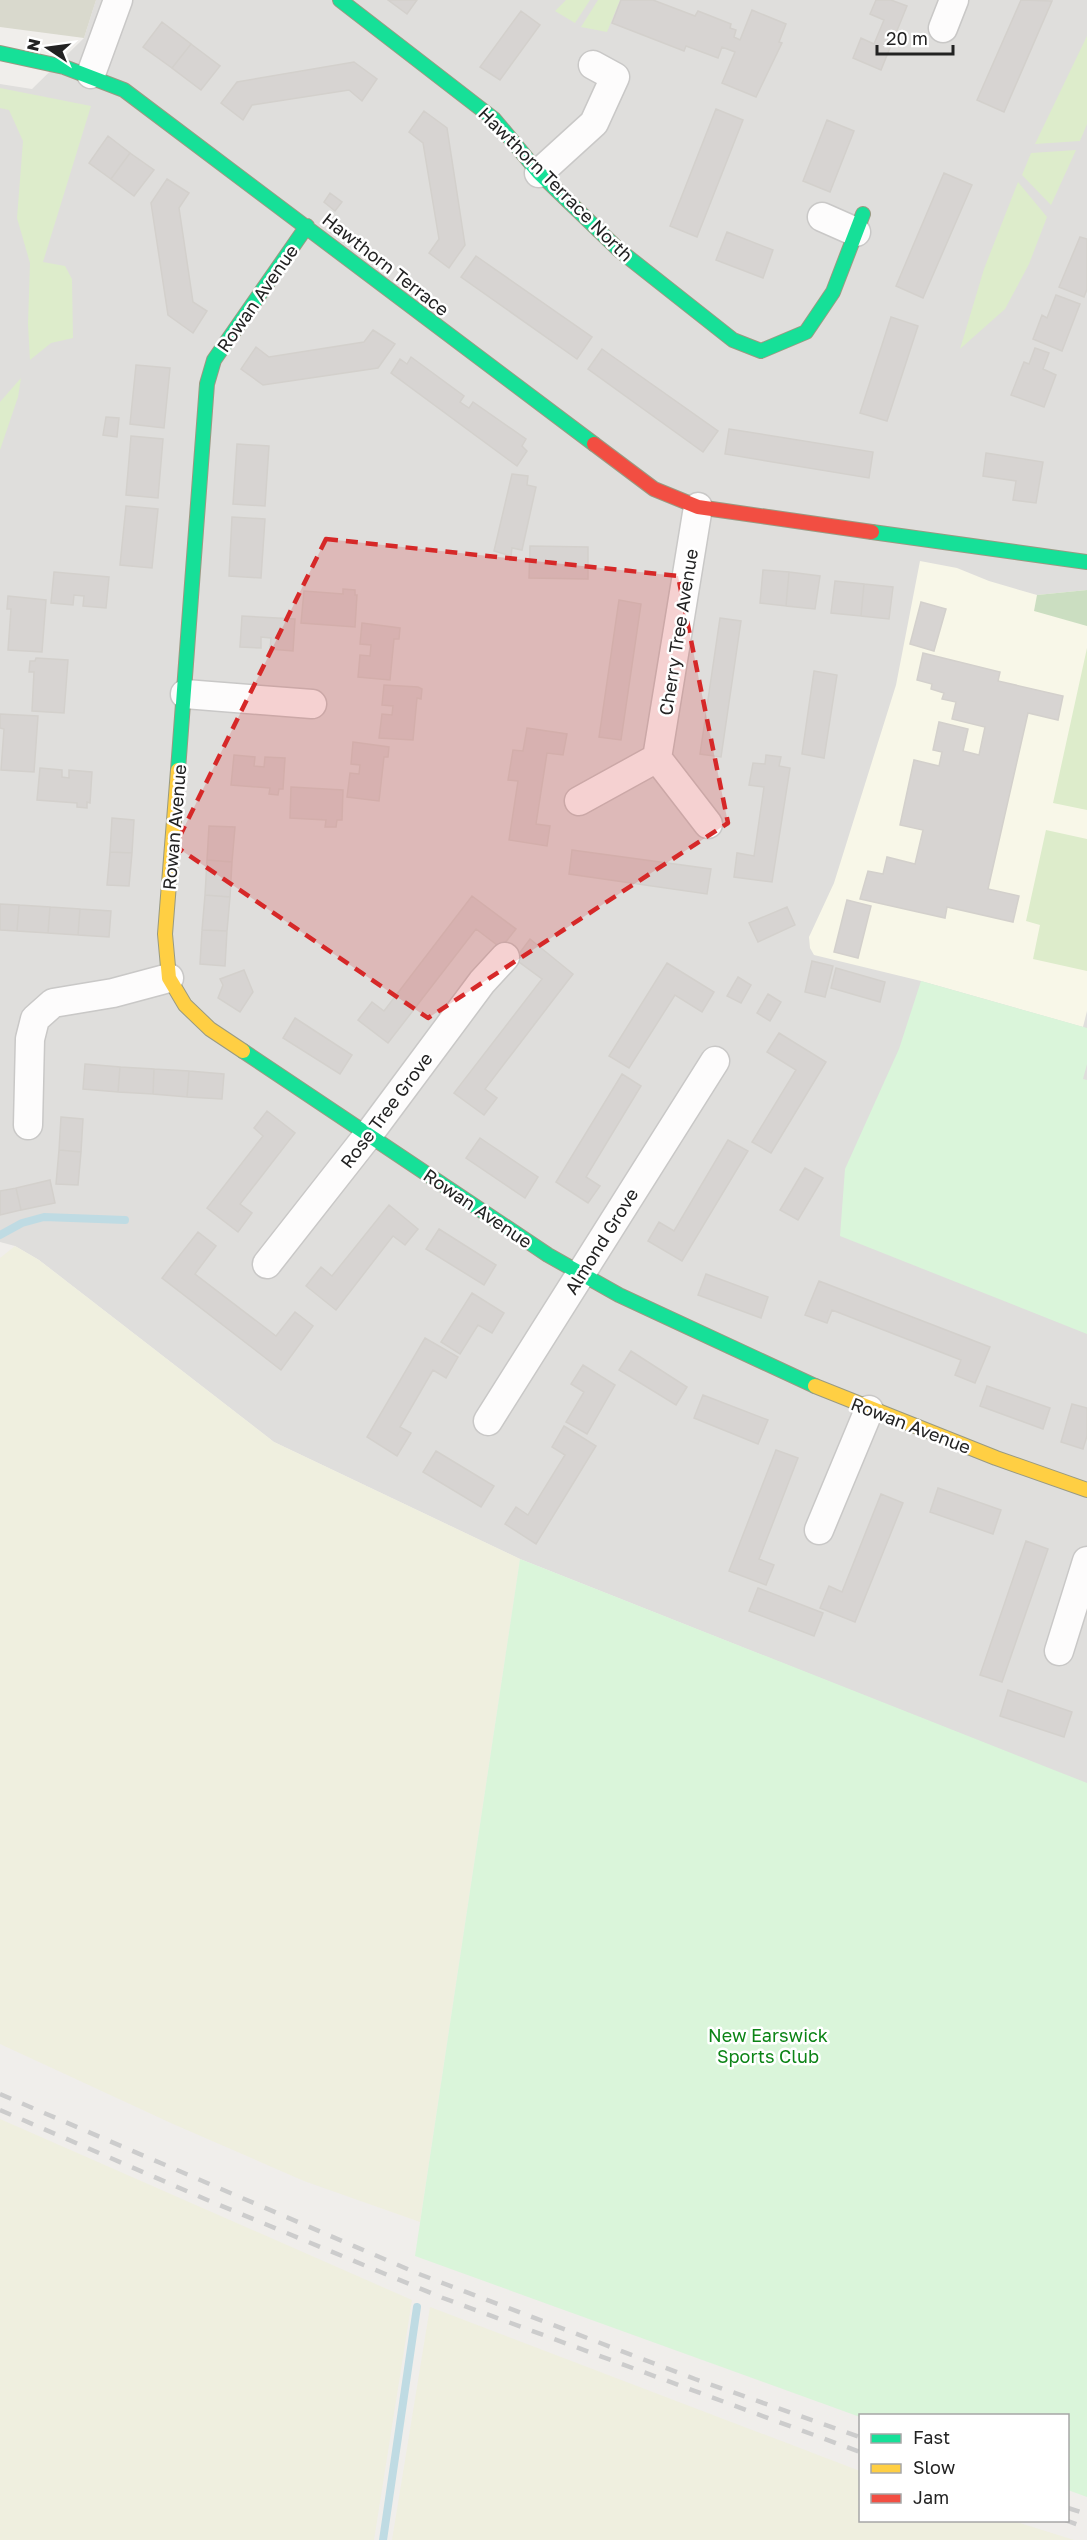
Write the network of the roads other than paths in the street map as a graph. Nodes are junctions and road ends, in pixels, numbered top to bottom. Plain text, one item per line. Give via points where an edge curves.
1 (118, 0) edge
2 (340, 0) edge
3 (954, 0) edge
4 (942, 28) dead end
5 (0, 53) edge
6 (593, 65) dead end
7 (92, 74) junction
8 (539, 173) junction
9 (822, 217) dead end
10 (860, 223) joint
11 (307, 226) junction
12 (698, 507) junction
13 (1087, 562) edge
14 (185, 694) junction
15 (312, 704) dead end
16 (657, 758) junction
17 (579, 801) dead end
18 (708, 824) dead end
19 (505, 957) dead end
20 (170, 978) junction
21 (715, 1061) dead end
22 (28, 1125) dead end
23 (369, 1134) junction
24 (267, 1264) dead end
25 (580, 1274) junction
26 (869, 1410) junction
27 (488, 1421) dead end
28 (1087, 1490) edge
29 (819, 1530) dead end
30 (1087, 1561) edge
31 (1059, 1651) dead end

1 - 7 street
2 - 8 street, Hawthorn Terrace North via 494,119
3 - 4 street
5 - 7 street, Hawthorn Terrace
6 - 8 street via 615,77 594,123
7 - 11 street, Hawthorn Terrace via 124,90
8 - 10 street, Hawthorn Terrace North via 619,250 733,340 761,351 806,332 833,292
9 - 10 street, Hawthorn Terrace North
11 - 12 street, Hawthorn Terrace via 654,489
11 - 14 street, Rowan Avenue via 214,360 207,384
12 - 13 street, Hawthorn Terrace
12 - 16 street, Cherry Tree Avenue
14 - 15 street
14 - 20 street, Rowan Avenue via 165,934
16 - 17 street
16 - 18 street
19 - 23 street, Rose Tree Grove via 482,982
20 - 22 street via 53,1003 35,1019 30,1039
20 - 23 street, Rowan Avenue via 185,1005 210,1029
21 - 25 street, Almond Grove
23 - 24 street, Rose Tree Grove
23 - 25 street, Rowan Avenue
25 - 26 street, Rowan Avenue via 760,1363
25 - 27 street, Almond Grove
26 - 28 street, Rowan Avenue
26 - 29 street
30 - 31 street

